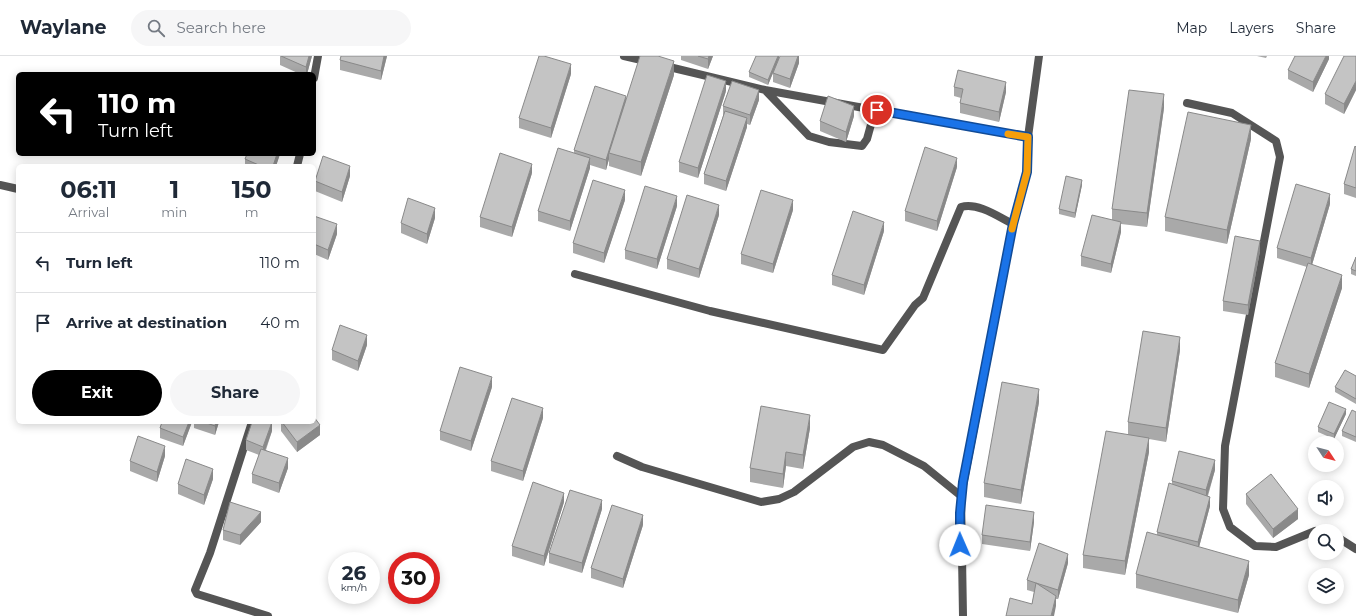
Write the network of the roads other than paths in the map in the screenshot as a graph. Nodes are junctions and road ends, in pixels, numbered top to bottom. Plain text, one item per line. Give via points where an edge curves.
1 (318, 56) edge
2 (624, 56) edge
3 (1039, 56) edge
4 (315, 72) edge
5 (765, 90) junction
6 (1187, 103) dead end
7 (875, 110) junction
8 (1028, 137) junction
9 (0, 185) edge
10 (16, 189) edge
11 (1013, 224) junction
12 (575, 274) dead end
13 (251, 424) edge
14 (617, 456) dead end
15 (960, 496) junction
16 (1308, 534) edge
17 (1344, 541) edge
18 (1356, 549) edge
19 (268, 616) edge
20 (963, 616) edge

1 - 4 street
2 - 5 street
3 - 8 street
5 - 7 street
5 - 7 street via 810,136 830,142 862,146 867,139
6 - 16 street via 1232,113 1276,141 1280,157 1225,446 1223,509 1230,527 1255,546 1276,547
7 - 8 street
8 - 11 street via 1027,172
9 - 10 street
11 - 12 street via 979,208 968,205 961,207 923,298 915,305 883,350 710,311
11 - 15 street
13 - 19 street via 210,553 195,590 197,594
14 - 15 street via 642,467 761,502 779,499 794,492 853,446 869,442 883,444 924,466
15 - 20 street
17 - 18 street

